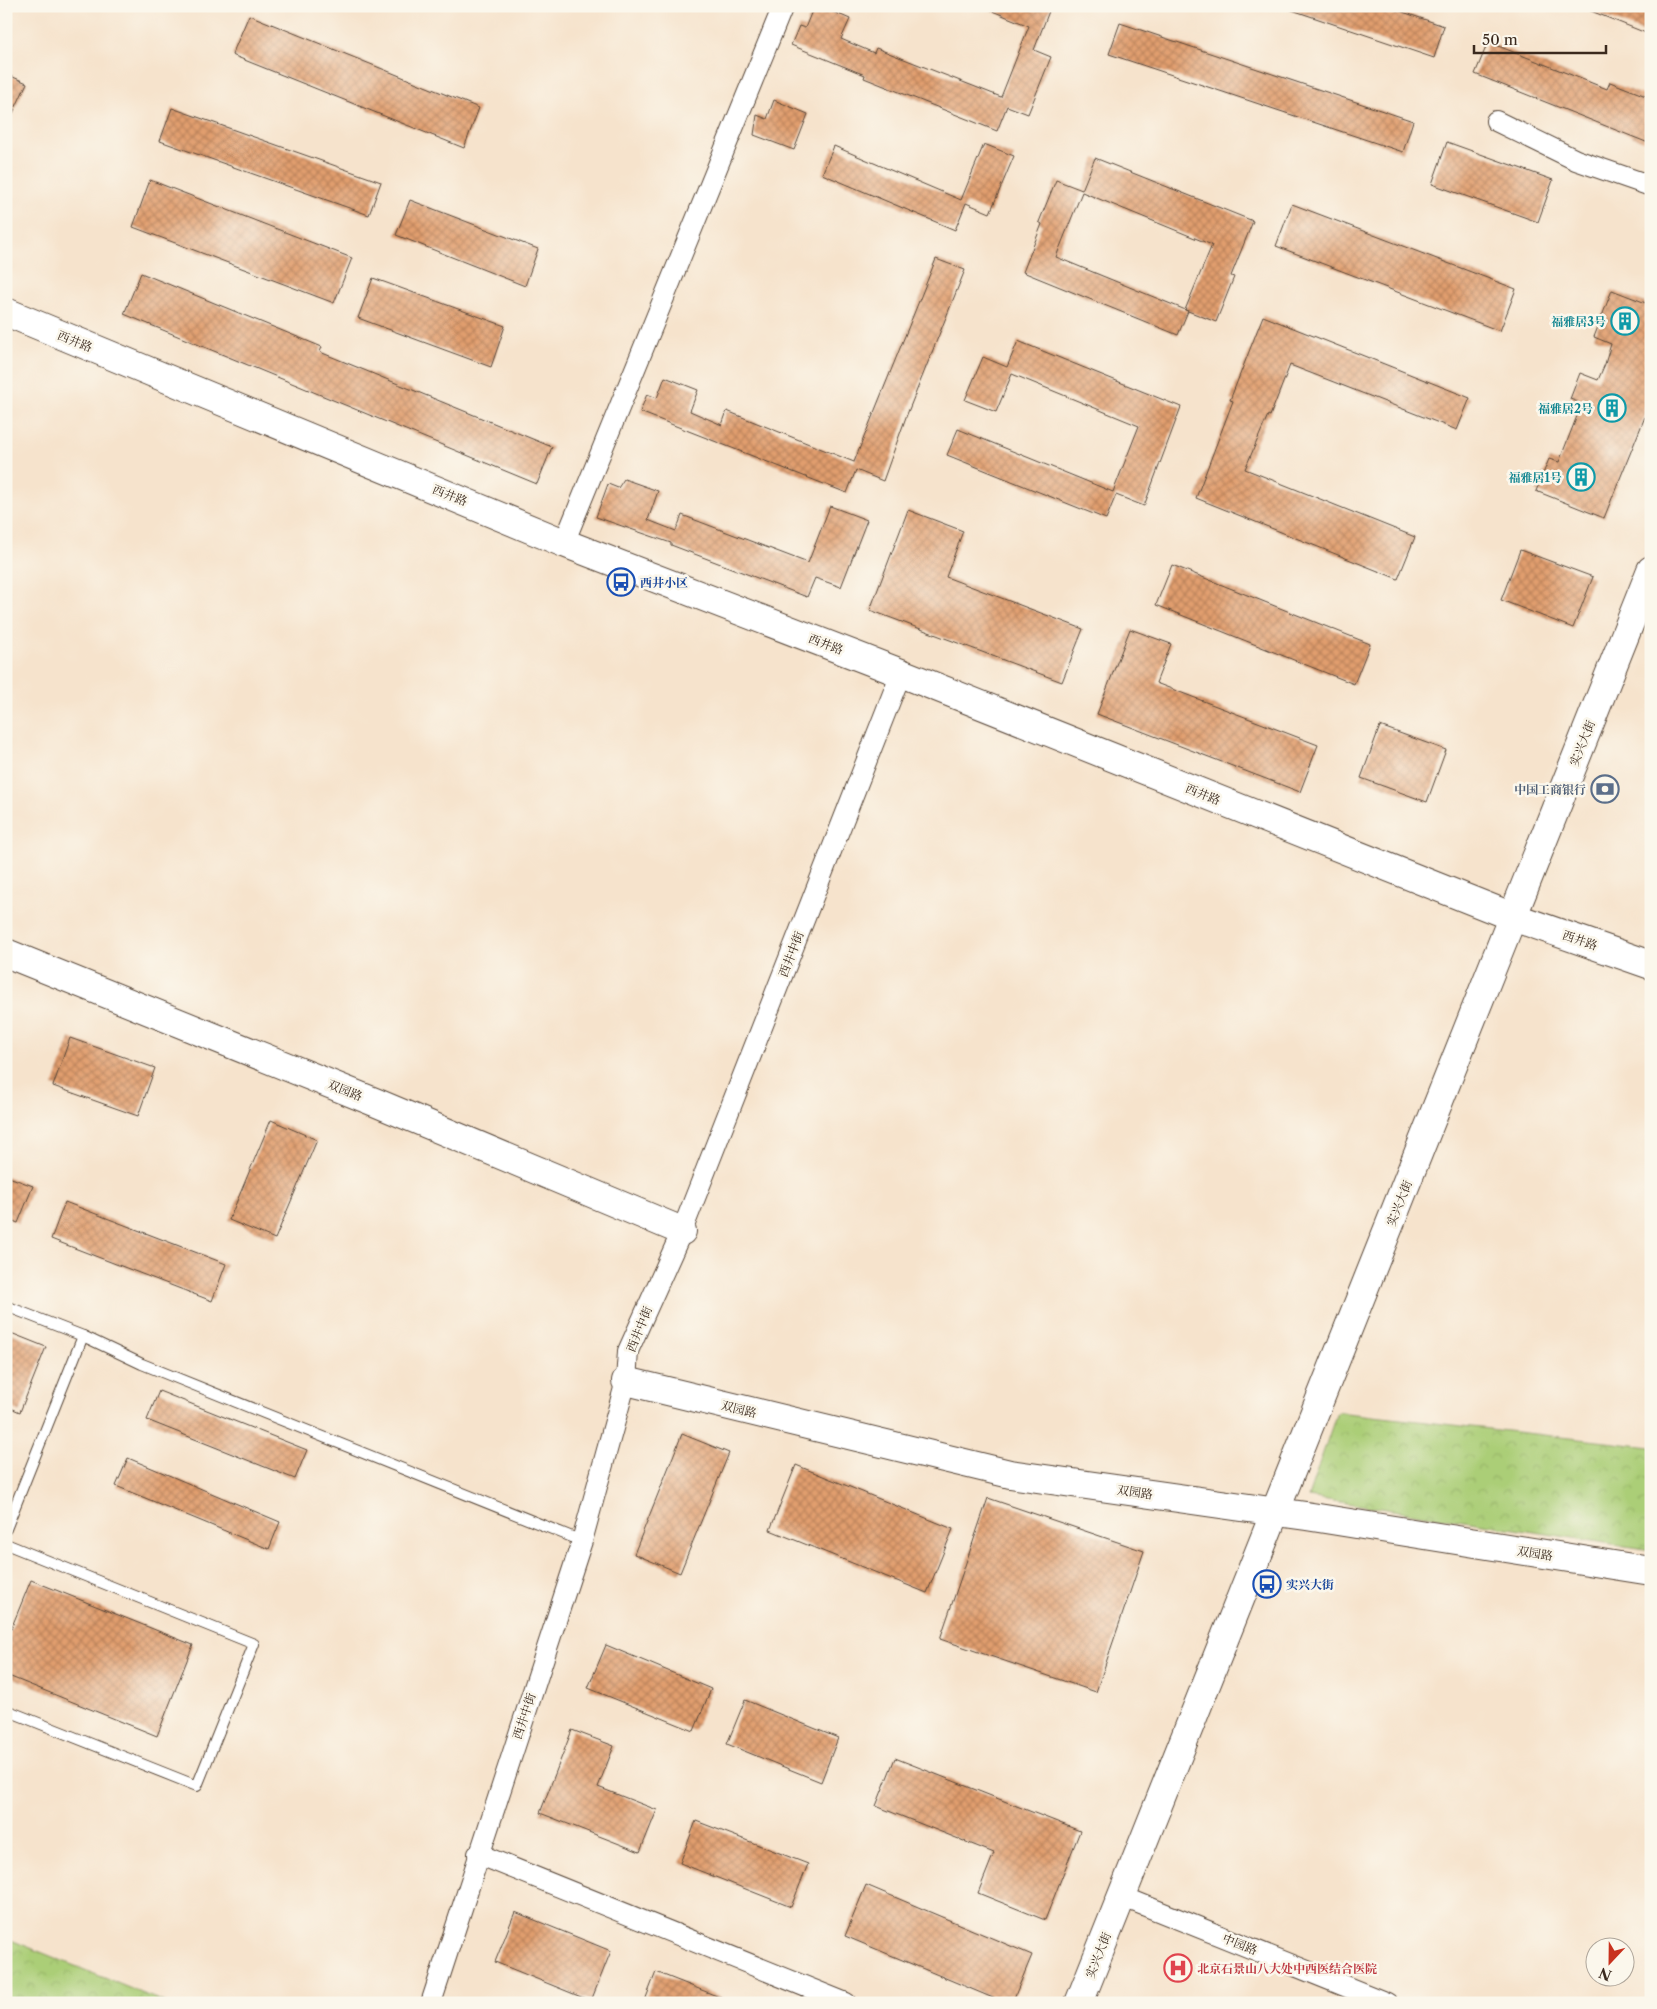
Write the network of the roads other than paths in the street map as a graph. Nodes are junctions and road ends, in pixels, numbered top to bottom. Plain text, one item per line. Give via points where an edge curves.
1 (783, 6) edge
2 (1496, 121) dead end
3 (1651, 186) edge
4 (6, 312) edge
5 (564, 542) junction
6 (1651, 570) edge
7 (901, 673) junction
8 (1513, 917) junction
9 (6, 953) edge
10 (1651, 965) edge
11 (682, 1231) junction
12 (6, 1306) edge
13 (83, 1336) junction
14 (626, 1381) junction
15 (1275, 1512) junction
16 (6, 1529) edge
17 (582, 1541) junction
18 (6, 1544) edge
19 (1651, 1572) edge
20 (6, 1710) edge
21 (478, 1854) junction
22 (1121, 1896) junction
23 (432, 2003) edge
24 (846, 2003) edge
25 (1079, 2003) edge
26 (1387, 2003) edge

1 - 5 street
2 - 3 street via 1576,160
4 - 5 street, 西井路
5 - 7 street, 西井路
6 - 8 street, 实兴大街
7 - 8 street, 西井路
7 - 11 street, 西井中街
8 - 10 street, 西井路
8 - 15 street, 实兴大街
9 - 11 street, 双园路
11 - 14 street, 西井中街 via 628,1351
12 - 13 lane
13 - 16 lane
13 - 17 lane via 151,1368
14 - 15 street, 双园路 via 1010,1474
14 - 17 street, 西井中街
15 - 19 street, 双园路
15 - 22 street, 实兴大街
17 - 21 street, 西井中街
18 - 20 lane via 254,1644 196,1786
21 - 23 street, 西井中街
21 - 24 street
22 - 25 street, 实兴大街
22 - 26 street, 中园路

